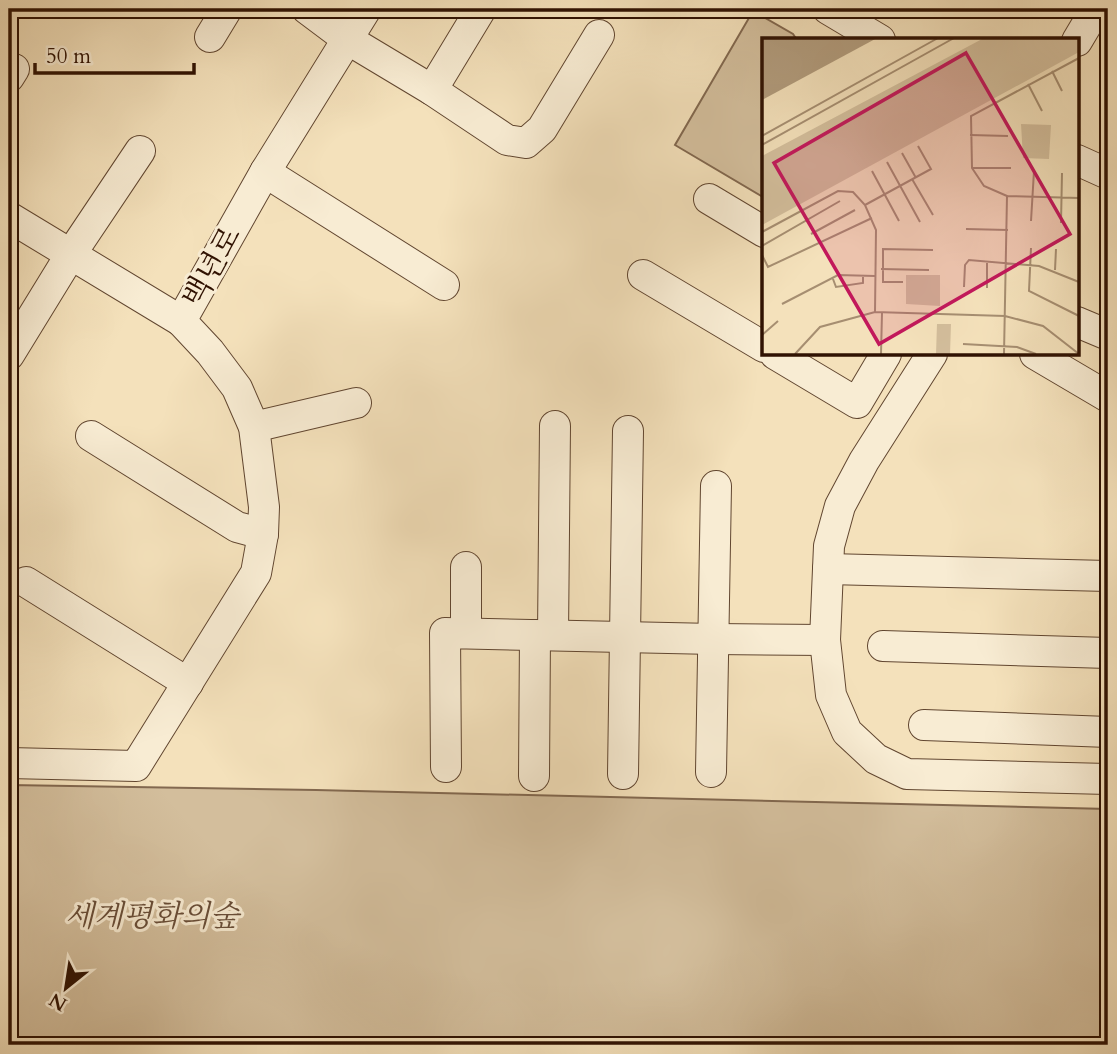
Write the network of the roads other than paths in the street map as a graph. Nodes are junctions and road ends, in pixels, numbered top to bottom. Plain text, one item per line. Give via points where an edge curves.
1 (227, 9) edge
2 (306, 9) edge
3 (366, 9) edge
4 (481, 9) edge
5 (828, 9) edge
6 (1096, 9) edge
7 (600, 35) dead end
8 (209, 37) dead end
9 (877, 38) edge
10 (347, 39) junction
11 (1078, 39) edge
12 (432, 90) junction
13 (140, 151) dead end
14 (1078, 160) edge
15 (265, 173) junction
16 (1108, 174) edge
17 (709, 199) dead end
18 (9, 217) edge
19 (762, 231) edge
20 (71, 254) junction
21 (643, 275) dead end
22 (443, 285) dead end
23 (181, 321) junction
24 (1078, 322) edge
25 (1108, 335) edge
26 (762, 346) edge
27 (9, 355) edge
28 (777, 355) edge
29 (885, 355) edge
30 (931, 355) edge
31 (1037, 355) edge
32 (1108, 397) edge
33 (356, 403) dead end
34 (555, 426) dead end
35 (254, 427) junction
36 (628, 430) dead end
37 (91, 436) dead end
38 (716, 486) dead end
39 (263, 534) junction
40 (466, 567) dead end
41 (828, 569) junction
42 (1108, 576) edge
43 (26, 582) dead end
44 (466, 634) junction
45 (544, 635) junction
46 (624, 637) junction
47 (713, 639) junction
48 (825, 640) junction
49 (883, 646) dead end
50 (1108, 653) edge
51 (188, 683) junction
52 (924, 725) dead end
53 (1108, 732) edge
54 (9, 763) edge
55 (446, 767) dead end
56 (710, 772) dead end
57 (623, 774) dead end
58 (534, 776) dead end
59 (1108, 779) edge

1 - 8 street
2 - 10 street
3 - 10 street, 백년로
4 - 12 street
5 - 9 street
6 - 11 street
7 - 12 street via 542,129 526,143 507,140
10 - 12 street
10 - 15 street, 백년로
13 - 20 street
14 - 16 street
15 - 22 street
15 - 23 street, 백년로
17 - 19 street
18 - 20 street
20 - 23 street
20 - 27 street
21 - 26 street
23 - 35 street, 백년로 via 237,388
24 - 25 street
28 - 29 street via 857,402
30 - 41 street via 840,506
31 - 32 street
33 - 35 street
34 - 45 street
35 - 39 street, 백년로
36 - 46 street
37 - 39 street via 237,527
38 - 47 street
39 - 51 street, 백년로 via 256,573
40 - 44 street
41 - 42 street
41 - 48 street
43 - 51 street
44 - 45 street
44 - 55 street via 445,633
45 - 46 street
45 - 58 street
46 - 47 street
46 - 57 street
47 - 48 street
47 - 56 street
48 - 59 street via 831,695 847,732 876,759 906,774
49 - 50 street
51 - 54 street, 백년로 via 136,766
52 - 53 street

